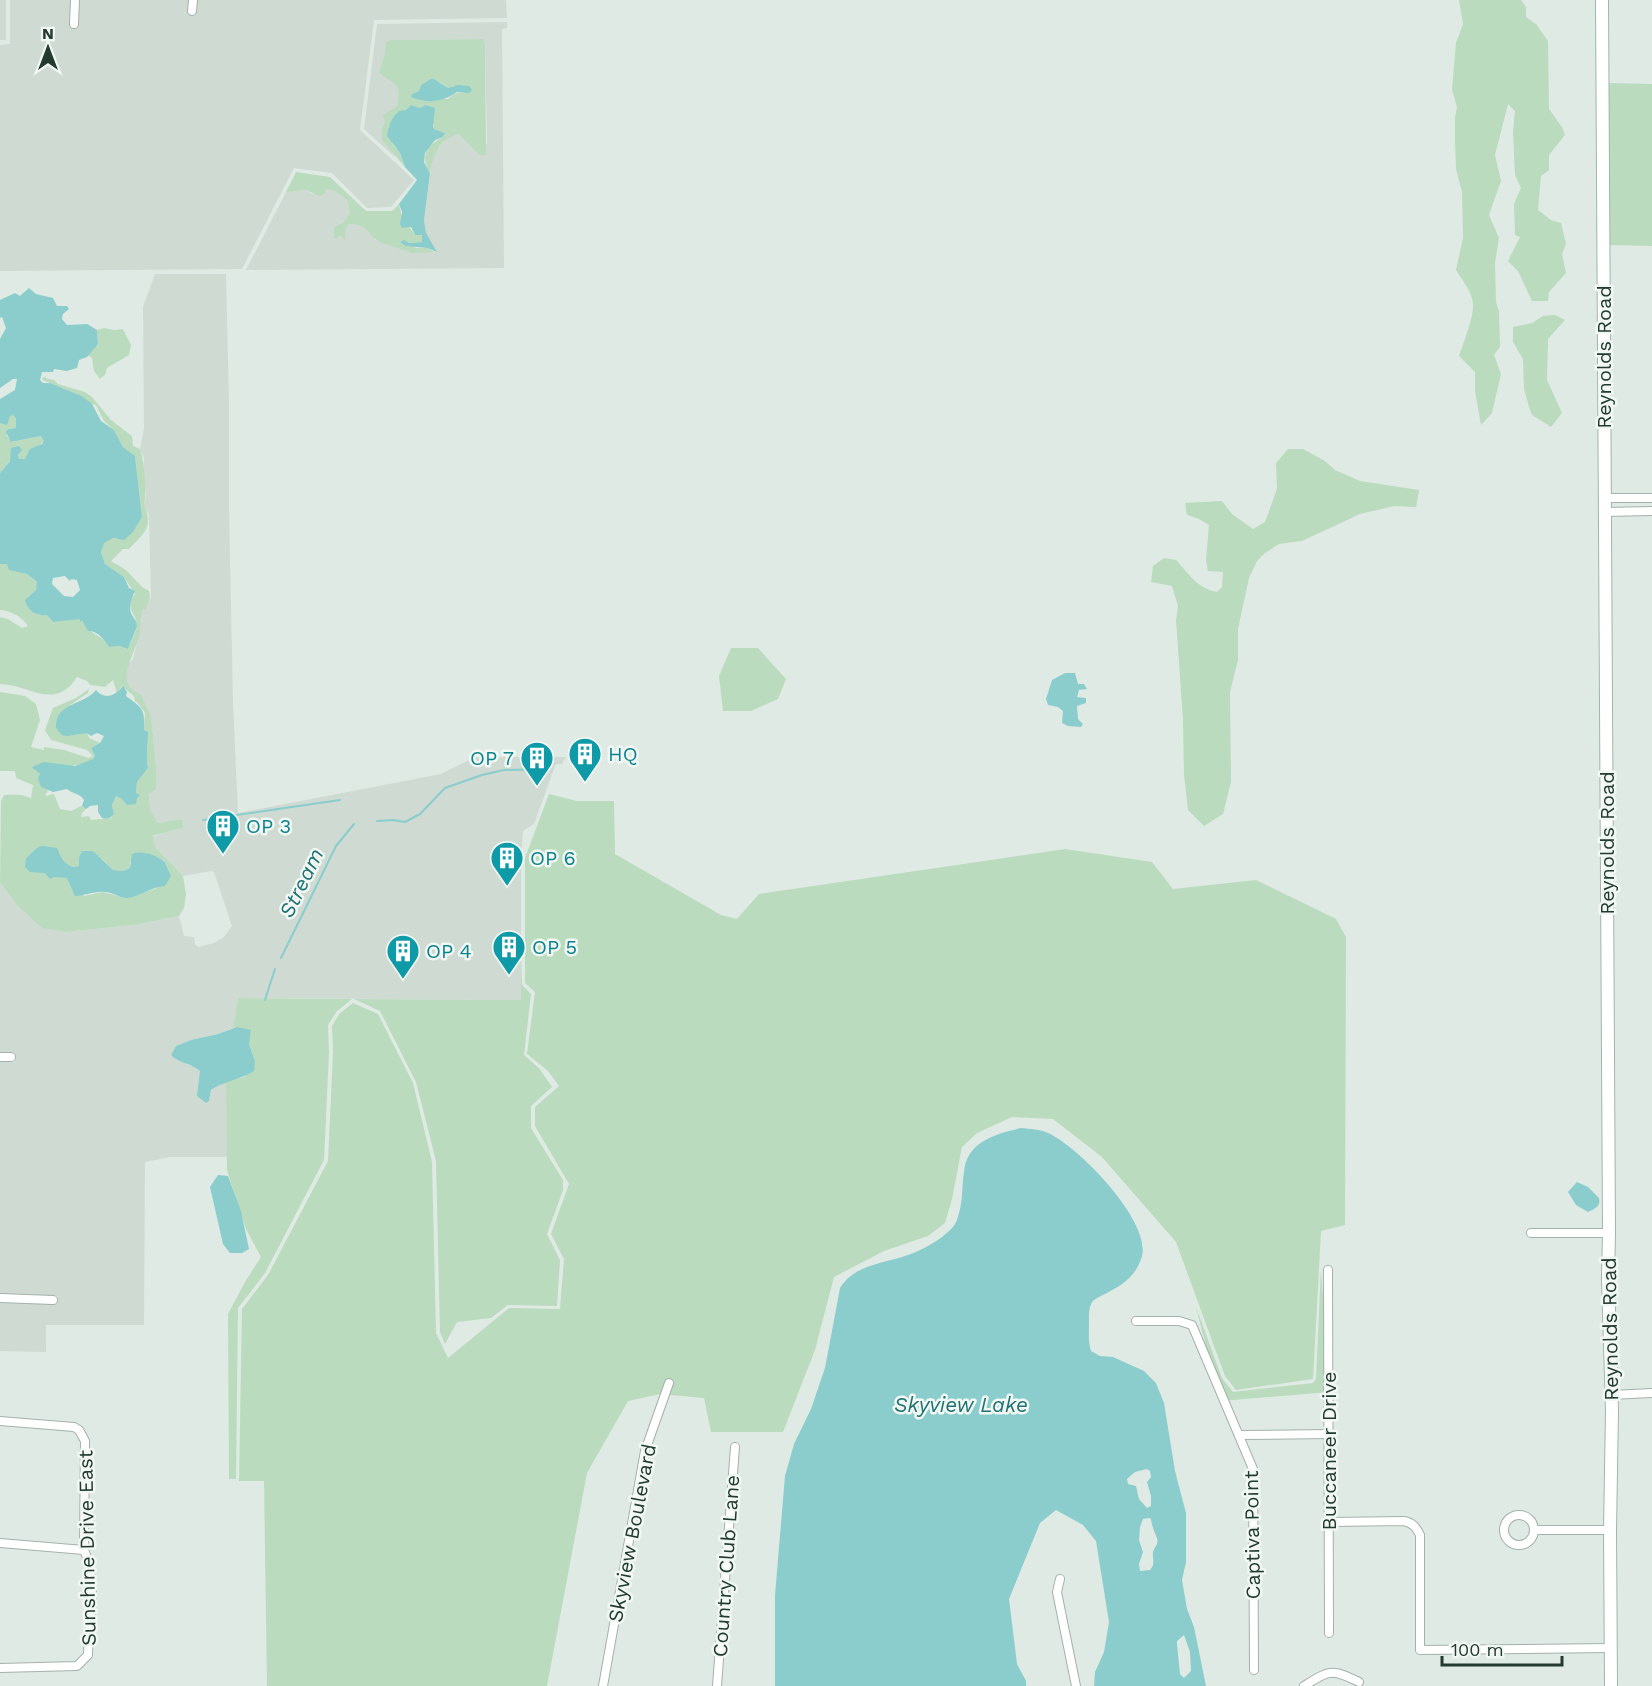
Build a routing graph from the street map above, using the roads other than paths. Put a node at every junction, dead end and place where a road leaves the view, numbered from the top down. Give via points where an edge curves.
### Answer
1 (75, 0) edge
2 (194, 0) edge
3 (1602, 0) edge
4 (192, 11) dead end
5 (74, 24) dead end
6 (1605, 498) junction
7 (1652, 498) edge
8 (1605, 512) junction
9 (1652, 512) edge
10 (0, 1057) edge
11 (11, 1057) dead end
12 (1531, 1233) dead end
13 (1610, 1233) junction
14 (1328, 1270) dead end
15 (0, 1298) edge
16 (53, 1300) dead end
17 (1136, 1322) dead end
18 (669, 1383) dead end
19 (1652, 1393) edge
20 (1611, 1395) junction
21 (0, 1421) edge
22 (1329, 1434) junction
23 (1239, 1435) junction
24 (735, 1447) dead end
25 (1330, 1522) junction
26 (1534, 1530) dead end
27 (1610, 1530) junction
28 (0, 1543) edge
29 (84, 1550) junction
30 (1060, 1579) dead end
31 (1329, 1633) dead end
32 (1610, 1648) junction
33 (0, 1668) edge
34 (1254, 1670) dead end
35 (1359, 1682) dead end
36 (603, 1686) edge
37 (717, 1686) edge
38 (1076, 1686) edge
39 (1304, 1686) edge
40 (1611, 1686) edge

1 - 5 street
2 - 4 street
3 - 6 street, Reynolds Road
6 - 7 street
6 - 8 street, Reynolds Road
8 - 9 street
8 - 13 street, Reynolds Road
10 - 11 street
12 - 13 street
13 - 20 street, Reynolds Road
14 - 22 street, Buccaneer Drive
15 - 16 street
17 - 23 street, Captiva Point via 1179,1321 1192,1325
18 - 36 street, Skyview Boulevard via 645,1451
19 - 20 street
20 - 27 street, Reynolds Road
21 - 29 street, Sunshine Drive East via 79,1430 85,1441
22 - 23 street
22 - 25 street, Buccaneer Drive
23 - 34 street, Captiva Point via 1252,1469
24 - 37 street, Country Club Lane
25 - 31 street, Buccaneer Drive
25 - 32 street via 1404,1521 1417,1527 1420,1650
26 - 27 street
27 - 32 street, Reynolds Road
28 - 29 street
29 - 33 street, Sunshine Drive East via 90,1561 88,1655 80,1665 62,1668
30 - 38 street via 1057,1592
32 - 40 street, Reynolds Road
35 - 39 street via 1333,1672

